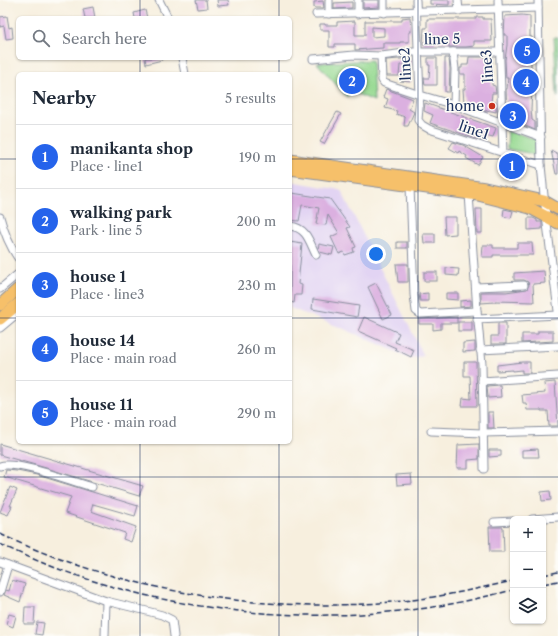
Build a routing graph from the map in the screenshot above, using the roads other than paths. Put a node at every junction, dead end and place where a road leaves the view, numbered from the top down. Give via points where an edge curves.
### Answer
1 (159, 0) edge
2 (329, 0) edge
3 (358, 0) edge
4 (384, 0) edge
5 (416, 0) edge
6 (458, 0) edge
7 (498, 0) edge
8 (538, 0) edge
9 (538, 8) junction
10 (498, 10) junction
11 (459, 11) junction
12 (416, 12) junction
13 (384, 13) junction
14 (316, 14) dead end
15 (329, 14) junction
16 (358, 14) junction
17 (167, 16) edge
18 (453, 52) junction
19 (499, 52) junction
20 (417, 53) junction
21 (381, 56) junction
22 (314, 58) dead end
23 (182, 60) edge
24 (185, 72) edge
25 (420, 95) junction
26 (454, 105) junction
27 (503, 123) junction
28 (541, 137) junction
29 (503, 154) junction
30 (292, 161) edge
31 (542, 165) junction
32 (292, 169) edge
33 (337, 172) junction
34 (366, 176) junction
35 (410, 186) junction
36 (470, 194) junction
37 (544, 201) junction
38 (558, 209) edge
39 (546, 216) junction
40 (0, 217) edge
41 (558, 222) edge
42 (292, 226) edge
43 (16, 255) edge
44 (316, 255) dead end
45 (16, 276) edge
46 (524, 285) dead end
47 (476, 288) junction
48 (0, 289) edge
49 (16, 291) edge
50 (0, 305) edge
51 (16, 306) edge
52 (477, 311) junction
53 (558, 311) edge
54 (16, 315) edge
55 (558, 315) edge
56 (0, 319) edge
57 (478, 319) junction
58 (0, 328) edge
59 (558, 346) edge
60 (480, 350) junction
61 (558, 376) edge
62 (482, 381) junction
63 (431, 431) dead end
64 (558, 431) edge
65 (483, 433) junction
66 (0, 466) edge
67 (484, 469) dead end
68 (92, 487) dead end
69 (558, 517) edge
70 (546, 518) edge
71 (510, 521) edge
72 (494, 522) dead end
73 (0, 562) edge
74 (8, 565) junction
75 (0, 592) edge
76 (106, 601) junction
77 (105, 636) edge
78 (174, 636) edge

1 - 17 street
2 - 15 street
3 - 16 street
4 - 13 street
5 - 12 street, line2
6 - 11 street
7 - 10 street, line3
8 - 9 street
9 - 10 street
9 - 28 street
10 - 11 street
10 - 19 street, line3
11 - 12 street
12 - 13 street
12 - 20 street, line2
13 - 16 street
14 - 15 street
15 - 16 street
18 - 19 street, line 5
18 - 20 street, line 5
18 - 26 street
19 - 27 street, line3
20 - 21 street, line 5
20 - 25 street, line2
21 - 22 street, line 5
21 - 25 street via 384,84
23 - 24 street
25 - 26 street, line2
25 - 29 street, line1 via 418,120 422,125
26 - 27 street, line2
27 - 28 street, line2
27 - 29 street, line3
28 - 31 street
29 - 31 street, line1
30 - 33 highway
31 - 37 street
32 - 33 highway
33 - 34 highway
34 - 35 highway
34 - 37 highway via 485,188
35 - 36 highway
35 - 52 street via 416,312 420,314
36 - 39 highway via 530,208
36 - 47 street
37 - 38 highway
37 - 39 street
39 - 41 highway
39 - 53 street
40 - 43 street
42 - 44 street via 304,232
45 - 48 street
46 - 47 street
47 - 52 street
49 - 50 highway
51 - 56 highway
52 - 57 street
54 - 58 street
55 - 57 street
57 - 60 street
59 - 60 street
60 - 62 street
61 - 62 street
62 - 65 street
63 - 65 street
64 - 65 street
65 - 67 street
66 - 68 street via 8,464 28,468
69 - 70 street
71 - 72 street
73 - 74 street
74 - 75 street
74 - 76 street
76 - 77 street
76 - 78 street via 172,620

